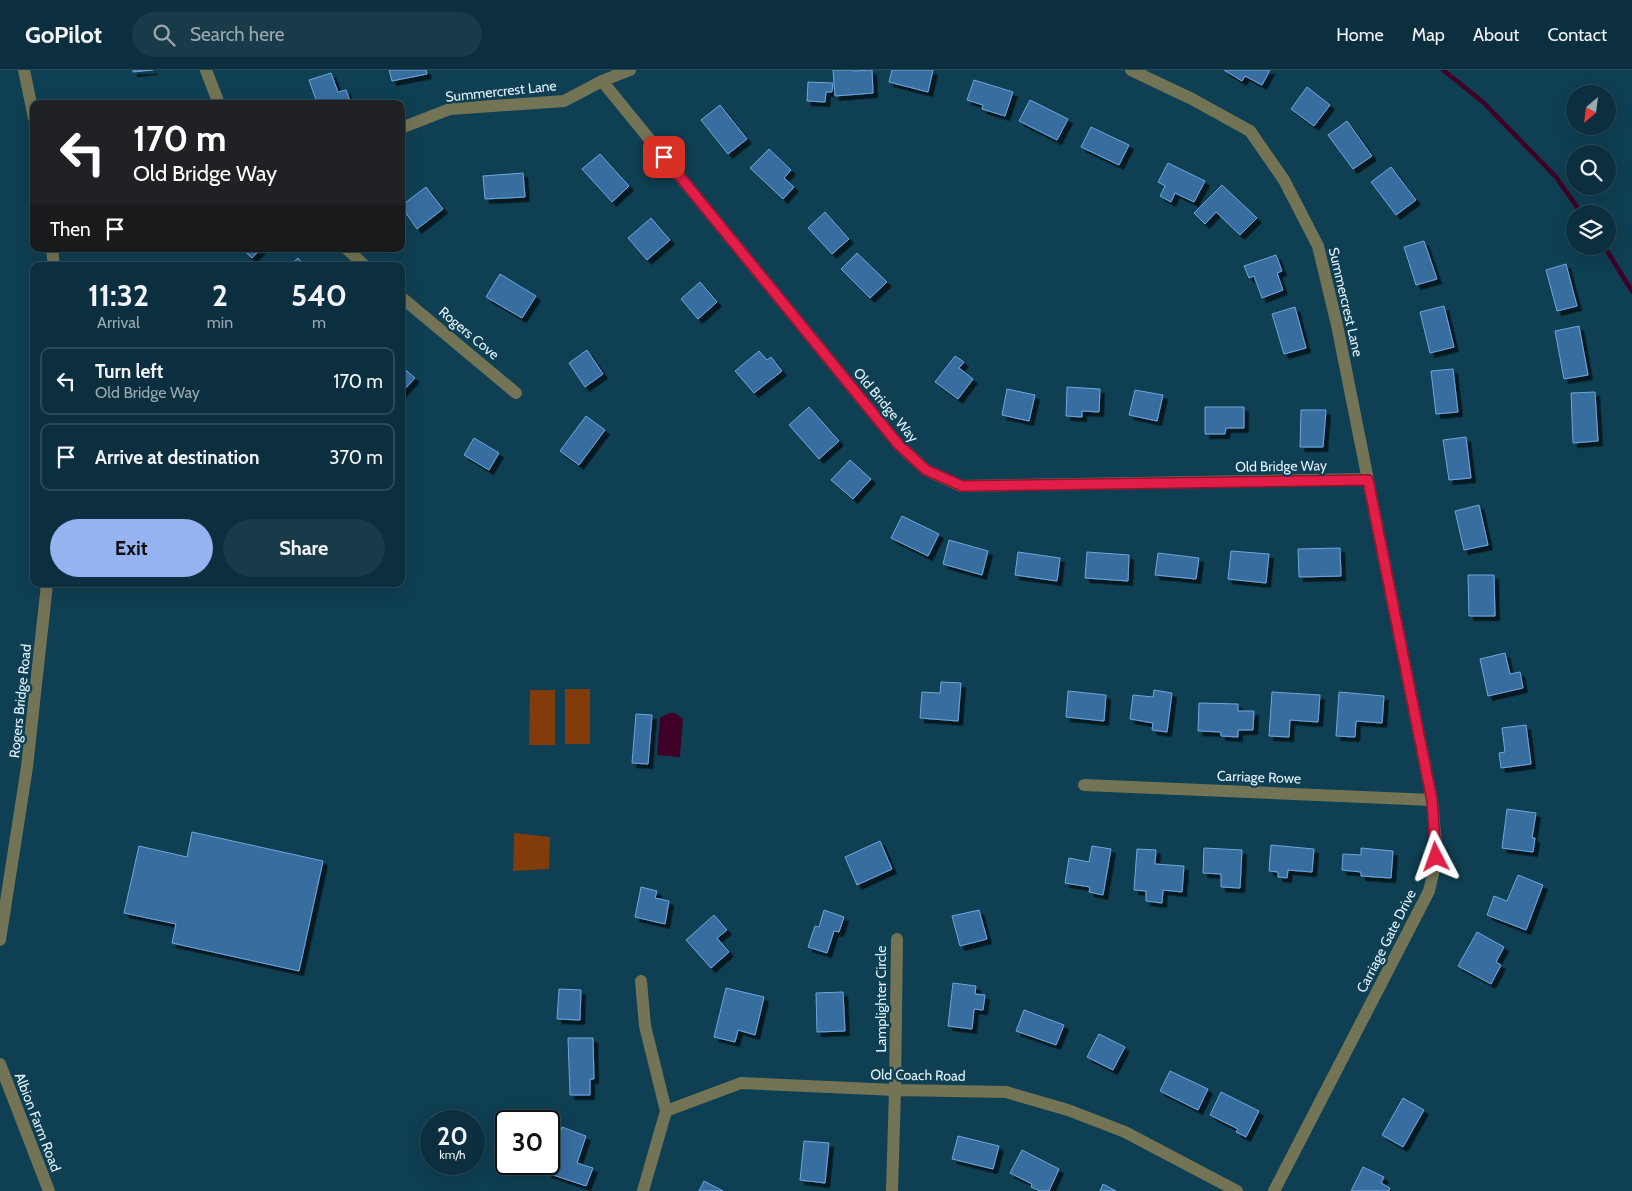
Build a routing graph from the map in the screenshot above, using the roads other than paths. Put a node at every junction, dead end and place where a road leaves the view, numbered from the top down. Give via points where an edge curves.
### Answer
1 (24, 70) edge
2 (206, 70) edge
3 (630, 70) edge
4 (1131, 70) edge
5 (602, 81) junction
6 (30, 100) edge
7 (217, 100) edge
8 (405, 126) edge
9 (350, 252) edge
10 (361, 262) edge
11 (405, 300) edge
12 (516, 393) dead end
13 (1368, 480) junction
14 (47, 587) edge
15 (1084, 785) dead end
16 (1432, 800) junction
17 (897, 939) dead end
18 (0, 940) edge
19 (640, 981) dead end
20 (0, 1064) edge
21 (895, 1090) junction
22 (666, 1111) junction
23 (49, 1191) edge
24 (643, 1191) edge
25 (892, 1191) edge
26 (1237, 1191) edge
27 (1274, 1191) edge

1 - 6 street
2 - 7 street
3 - 5 street, Summercrest Lane
4 - 13 street, Summercrest Lane via 1250,131 1284,180 1318,246
5 - 8 street, Summercrest Lane via 564,100 450,109
5 - 13 street, Old Bridge Way via 898,444 926,470 962,486
9 - 10 street
11 - 12 street, Rogers Cove
13 - 16 street, Carriage Gate Drive
14 - 18 street, Rogers Bridge Road via 27,767
15 - 16 street, Carriage Rowe
16 - 27 street, Carriage Gate Drive via 1436,857 1429,891
17 - 21 street, Lamplighter Circle
19 - 22 street via 645,1026
20 - 23 street, Albion Farm Road
21 - 22 street, Old Coach Road via 741,1083
21 - 25 street, Lamplighter Circle
21 - 26 street, Old Coach Road via 1006,1092 1068,1110 1125,1132
22 - 24 street

